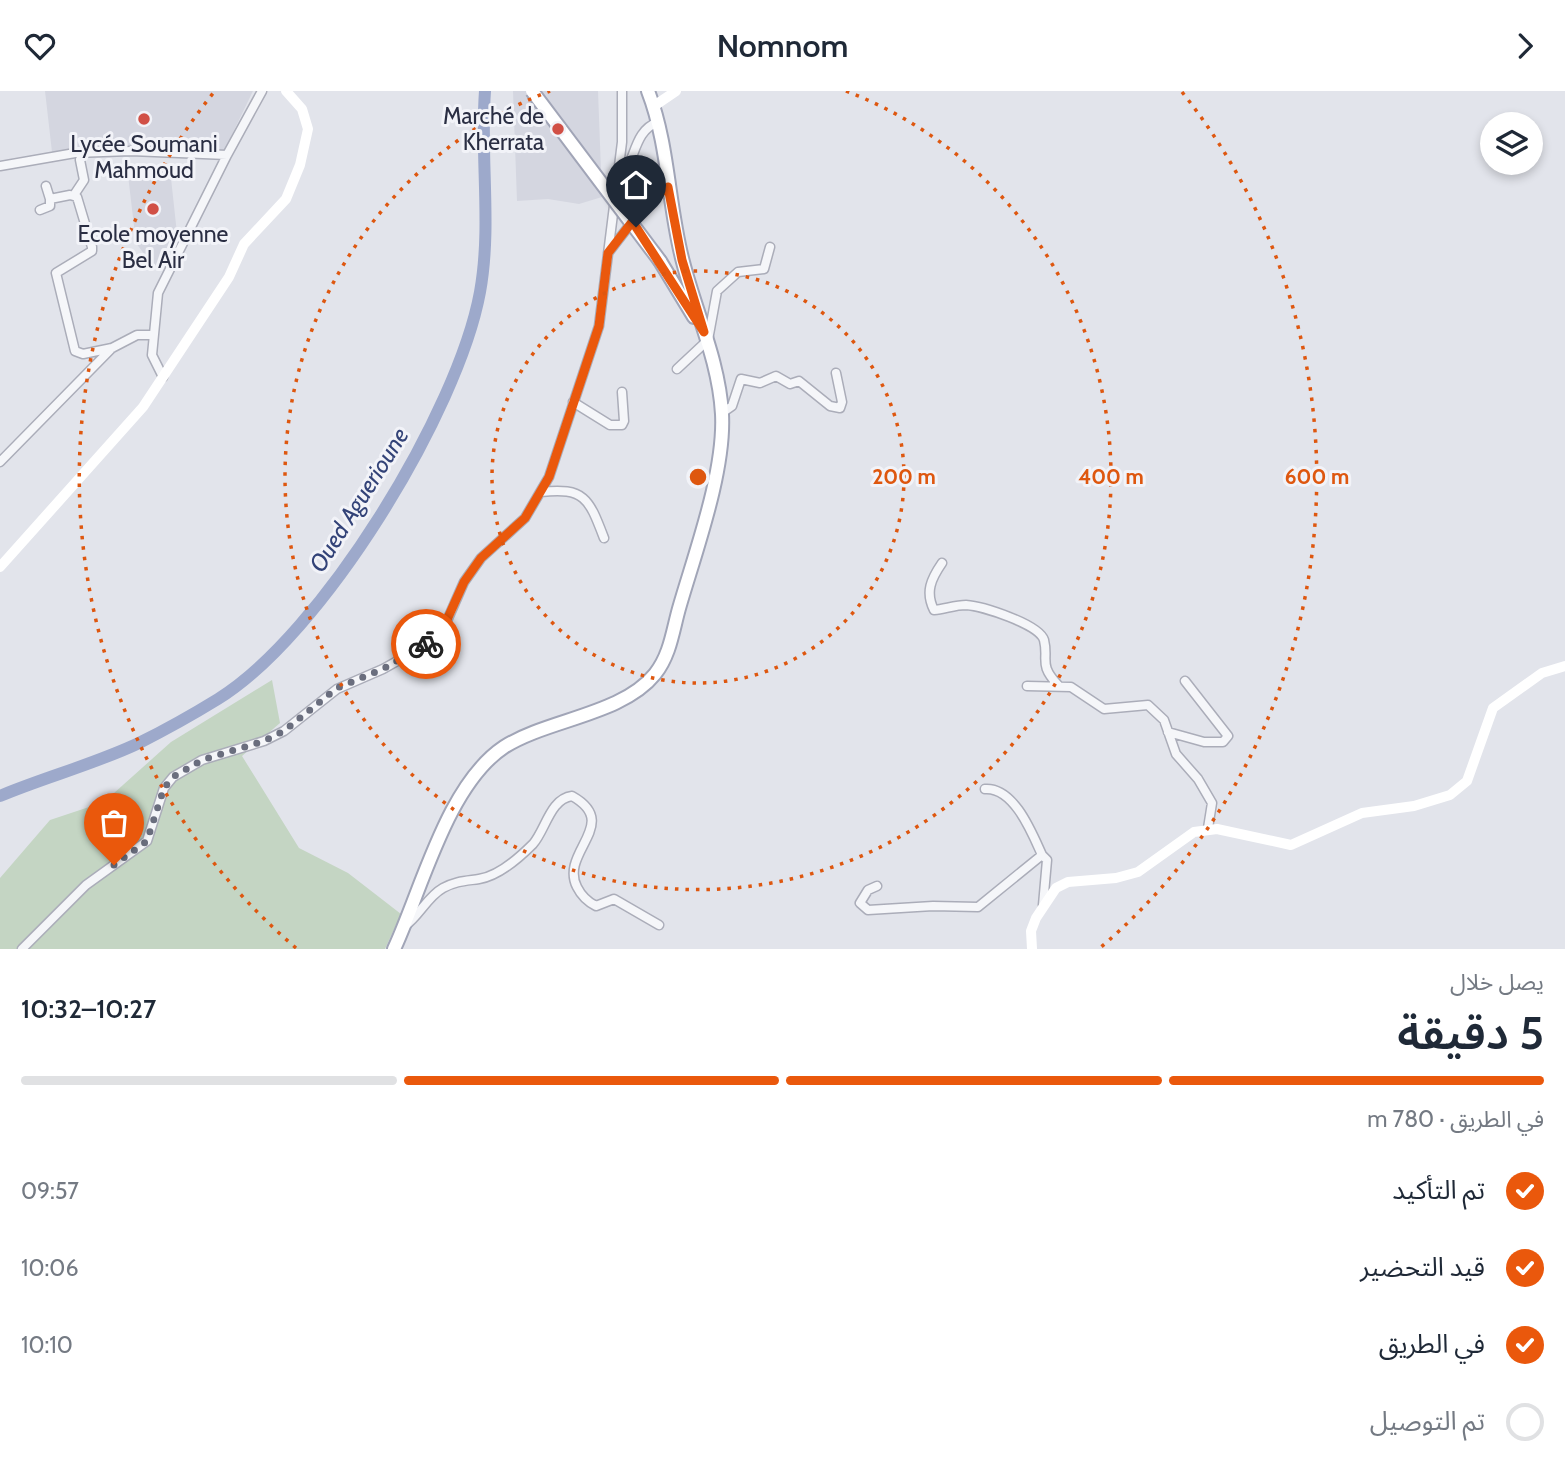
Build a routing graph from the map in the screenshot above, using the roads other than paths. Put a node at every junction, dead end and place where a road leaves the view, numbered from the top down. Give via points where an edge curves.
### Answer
1 (262, 91) edge
2 (286, 91) edge
3 (532, 91) edge
4 (622, 91) edge
5 (651, 91) edge
6 (676, 91) edge
7 (654, 106) junction
8 (658, 122) junction
9 (227, 155) junction
10 (80, 160) dead end
11 (0, 166) edge
12 (617, 181) junction
13 (46, 186) dead end
14 (668, 187) junction
15 (74, 195) junction
16 (50, 199) junction
17 (40, 210) dead end
18 (770, 247) dead end
19 (608, 253) junction
20 (152, 335) junction
21 (706, 336) junction
22 (111, 348) junction
23 (677, 369) dead end
24 (836, 373) dead end
25 (163, 377) junction
26 (622, 392) dead end
27 (573, 402) junction
28 (722, 413) junction
29 (0, 462) edge
30 (541, 492) junction
31 (604, 538) dead end
32 (942, 563) dead end
33 (0, 567) edge
34 (1565, 666) edge
35 (1185, 681) dead end
36 (1058, 685) junction
37 (1027, 686) dead end
38 (1168, 732) junction
39 (985, 789) dead end
40 (1208, 828) junction
41 (1042, 855) junction
42 (877, 885) dead end
43 (1043, 905) junction
44 (659, 925) dead end
45 (405, 926) junction
46 (22, 949) edge
47 (394, 949) edge
48 (1032, 949) edge

1 - 9 street
2 - 25 street via 302,109 308,129 293,185 286,199 244,244 229,277
3 - 21 main road, bridge via 660,261
4 - 12 street
5 - 7 main road
6 - 7 street
7 - 8 main road
8 - 12 street via 643,132 628,170
8 - 14 main road
9 - 11 street via 75,153
9 - 20 street via 158,293
10 - 15 street via 84,180
12 - 19 street
13 - 16 street
14 - 19 street via 646,204
14 - 21 main road via 682,260
15 - 16 street
15 - 22 street via 92,251 55,273 77,354
16 - 17 street via 50,206
18 - 21 street via 764,269 738,272 717,291
19 - 27 street via 599,326
20 - 22 street via 137,335
20 - 25 street via 152,355
21 - 23 street
21 - 28 main road via 718,372
22 - 29 street
24 - 28 street via 840,408 830,406 799,381 790,384 776,376 760,383 741,379 732,406
25 - 33 street via 120,436
26 - 27 street via 622,425 610,425
27 - 30 street
28 - 45 main road via 716,472 660,667 626,696 520,739 492,757 464,792
30 - 31 street via 572,490 583,495
30 - 46 street via 512,533 481,558 438,634 401,660 337,688 284,731 202,760 173,777 164,788 147,841 86,885
32 - 36 street via 929,590 934,610 959,605 986,607 1033,629 1045,643 1044,665
34 - 40 street via 1542,673 1493,708 1467,781 1450,795 1414,806 1362,813 1291,845
35 - 38 street via 1228,736 1223,742 1204,741
36 - 37 street
36 - 38 street via 1072,687 1104,709 1148,705 1164,720
38 - 40 street via 1177,754 1212,803
39 - 41 street via 1000,792 1016,808
40 - 43 street via 1194,832 1138,873 1068,882 1056,888
41 - 42 street via 978,907 868,911 860,903
41 - 43 street via 1047,860
43 - 48 street via 1031,931
44 - 45 street via 614,899 596,906 578,889 572,865 593,826 581,801 572,796 557,802 534,842 514,861 481,879 458,880 440,890
45 - 47 main road

